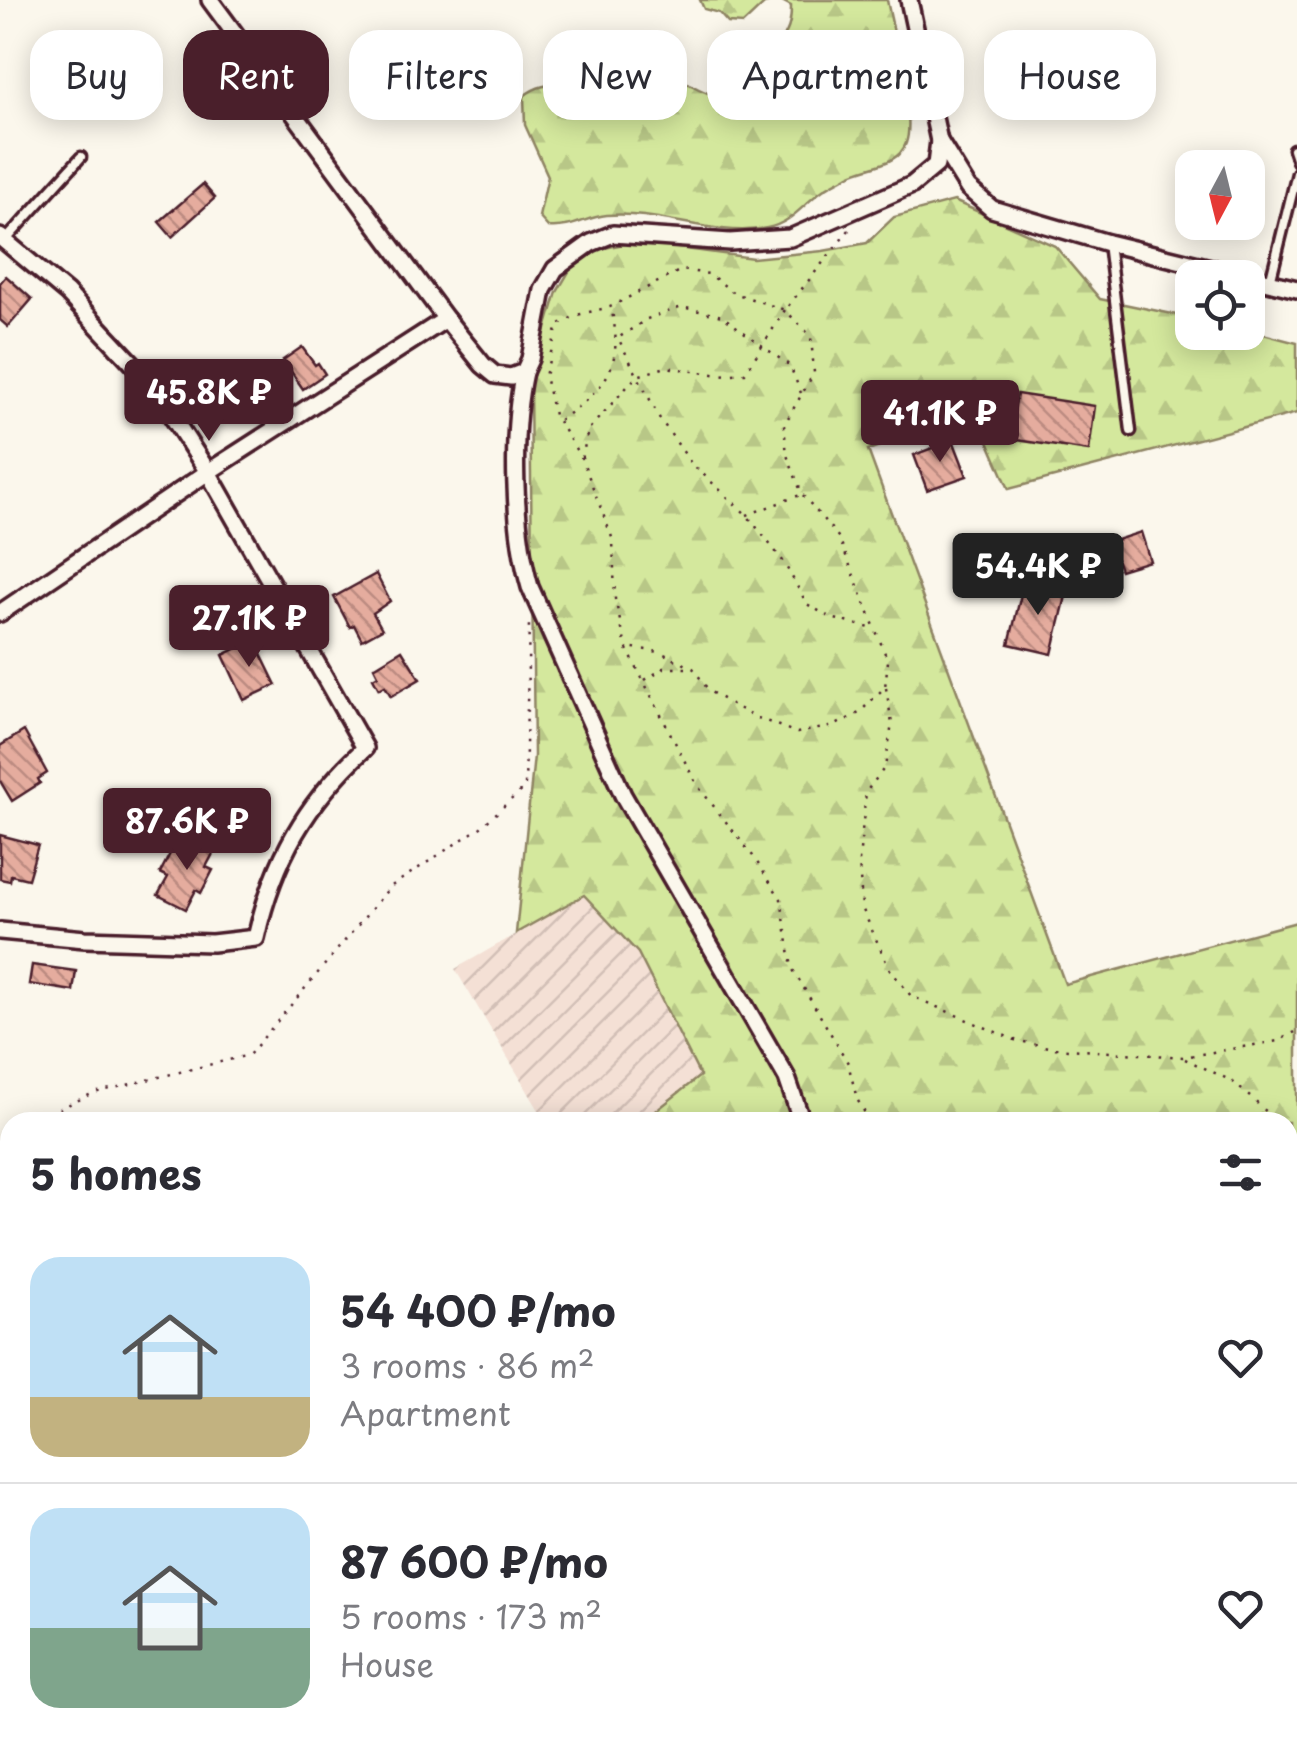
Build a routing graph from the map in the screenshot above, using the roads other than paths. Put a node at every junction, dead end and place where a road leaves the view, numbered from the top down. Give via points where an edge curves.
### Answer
1 (210, 0) edge
2 (909, 0) edge
3 (938, 141) junction
4 (1292, 149) dead end
5 (80, 157) dead end
6 (1297, 161) edge
7 (1297, 173) edge
8 (2, 239) edge
9 (1108, 243) junction
10 (1270, 282) junction
11 (1297, 289) edge
12 (446, 319) junction
13 (524, 372) junction
14 (1131, 431) dead end
15 (208, 472) junction
16 (0, 612) edge
17 (0, 931) edge
18 (798, 1112) edge

1 - 12 street
2 - 3 street
3 - 9 street via 968,188 992,208
3 - 13 street via 936,165 912,185 790,238 730,242 614,234 591,243 555,269 543,290
4 - 6 lane
5 - 8 lane
7 - 10 lane
8 - 15 street via 67,293 150,382
9 - 10 street
9 - 14 lane
10 - 11 street
12 - 13 street via 496,375
12 - 15 street
13 - 18 street via 518,401 520,554 530,587 624,795 786,1078
15 - 16 street
15 - 17 street via 365,748 329,782 296,831 266,893 256,938 212,943

